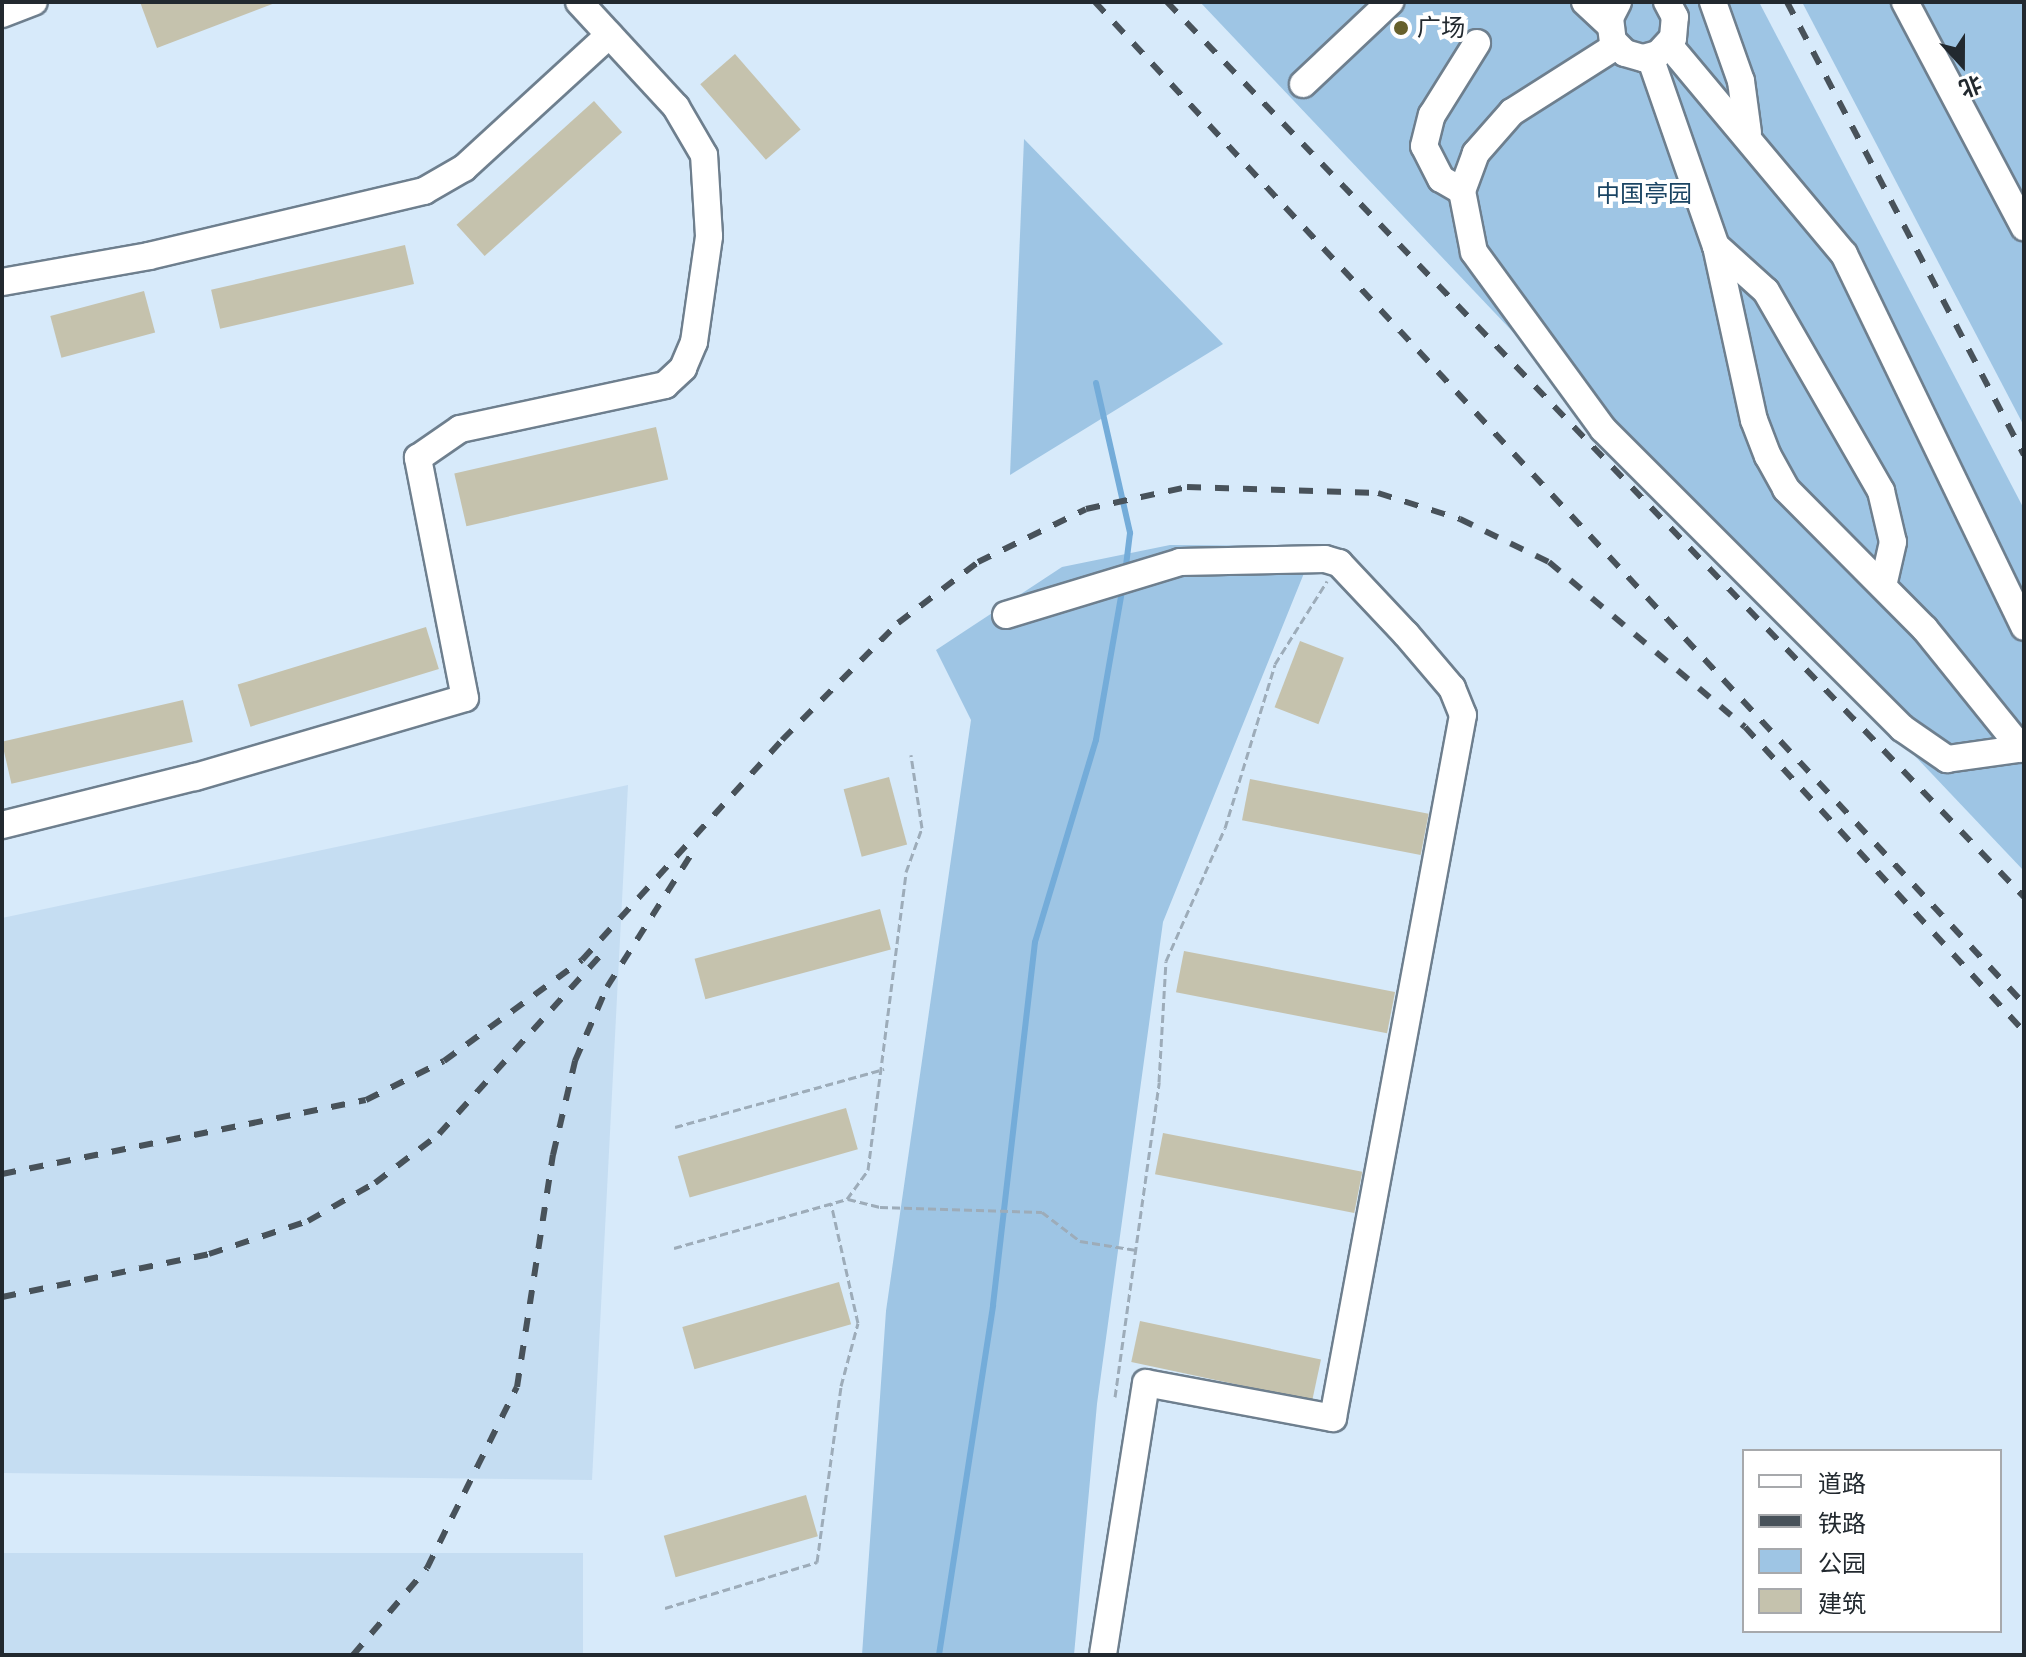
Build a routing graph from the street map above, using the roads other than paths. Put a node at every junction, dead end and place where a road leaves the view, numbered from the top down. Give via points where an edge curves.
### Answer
1 (34, 2) edge
2 (579, 2) edge
3 (1390, 2) edge
4 (1585, 2) edge
5 (1667, 2) edge
6 (1713, 2) edge
7 (1905, 2) edge
8 (2, 14) edge
9 (1614, 24) edge
10 (609, 35) junction
11 (1477, 43) dead end
12 (1660, 51) junction
13 (1303, 84) dead end
14 (1748, 133) junction
15 (1462, 191) junction
16 (2024, 227) edge
17 (1716, 246) junction
18 (2, 282) edge
19 (1883, 586) junction
20 (1006, 615) dead end
21 (2024, 627) edge
22 (2023, 748) edge
23 (2, 825) edge
24 (1103, 1655) edge

1 - 8 street
2 - 10 street
3 - 13 street
4 - 9 street
5 - 12 street via 1676,23
6 - 14 street via 1741,81
7 - 16 street
9 - 12 street via 1630,56
9 - 15 street via 1495,128 1476,153
10 - 18 street via 464,168 424,191 149,256
10 - 23 street via 676,107 704,155 709,236 694,342 683,368 665,385 460,429 418,458 465,698 195,777
11 - 15 street via 1432,115 1424,146 1441,179
12 - 14 street
12 - 17 street
14 - 21 street via 1844,254
15 - 22 street via 1474,252 1603,429 1891,717 1947,759
17 - 19 street via 1754,420 1768,456 1786,489
17 - 19 street via 1766,291 1881,491 1893,542
19 - 22 street
20 - 24 street via 1079,588 1161,567 1240,557 1339,563 1452,688 1463,715 1333,1418 1146,1383

